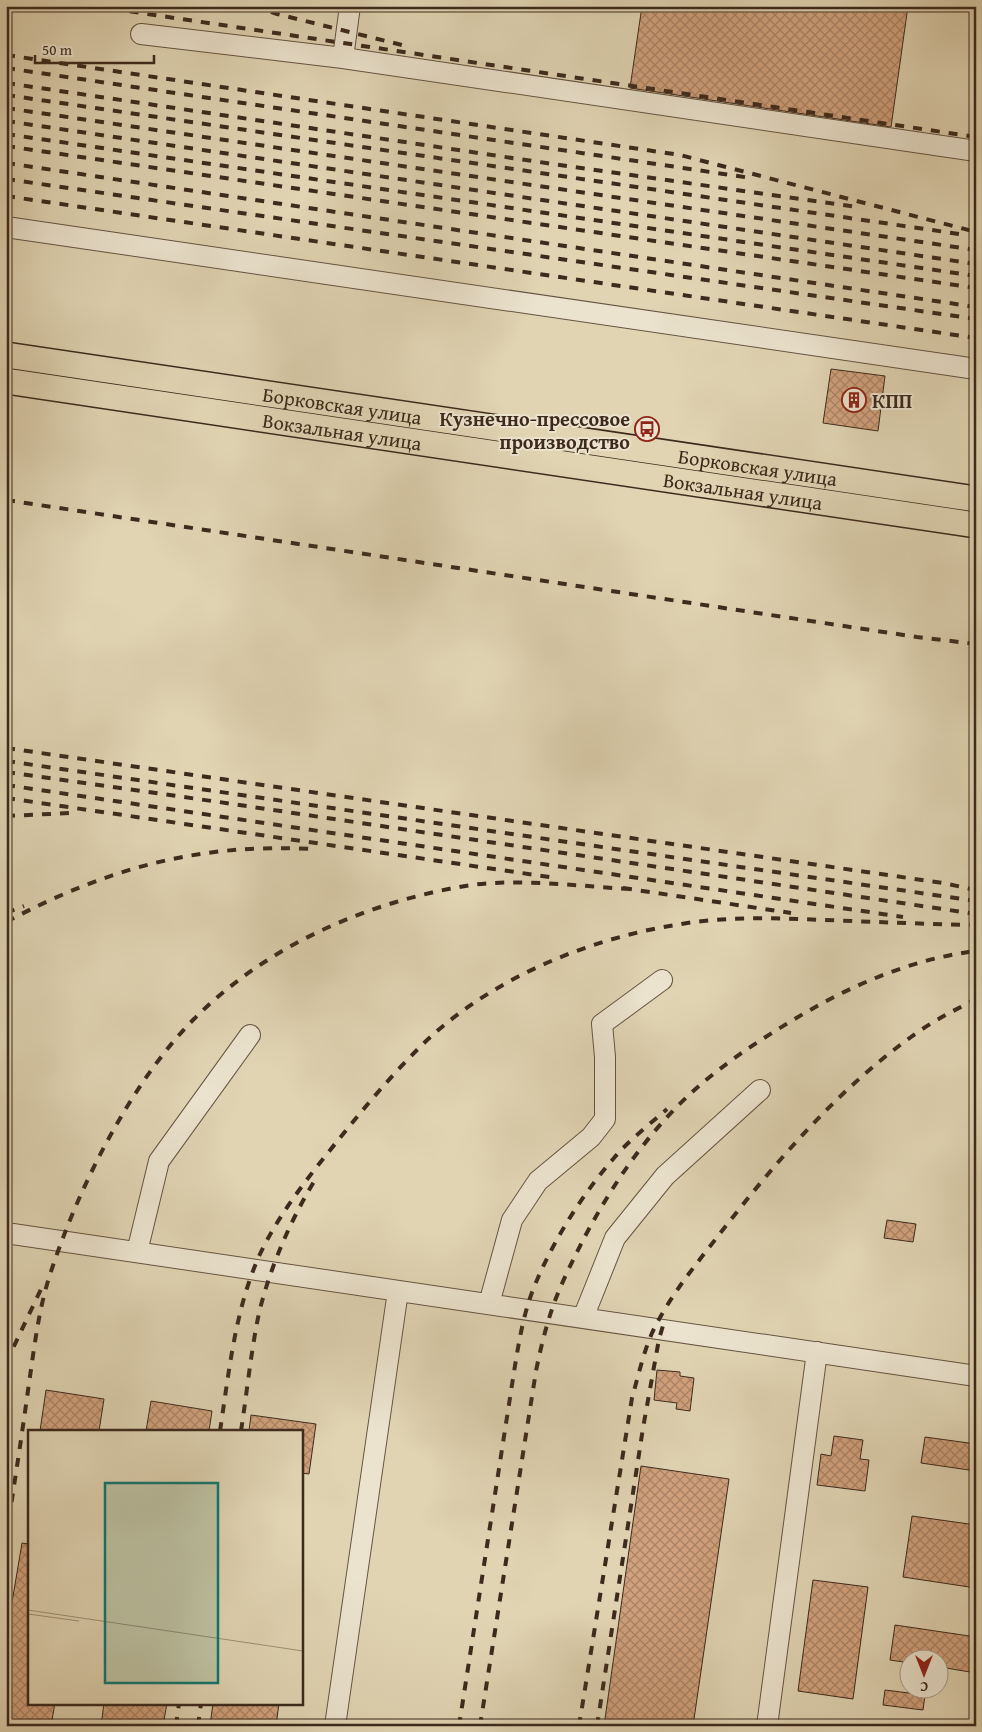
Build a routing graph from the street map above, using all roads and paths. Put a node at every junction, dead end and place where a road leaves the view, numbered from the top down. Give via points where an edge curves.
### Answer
1 (350, 6) edge
2 (142, 34) dead end
3 (342, 58) junction
4 (976, 151) edge
5 (6, 228) edge
6 (6, 355) edge
7 (976, 369) edge
8 (6, 381) edge
9 (976, 499) edge
10 (976, 526) edge
11 (662, 980) dead end
12 (250, 1035) dead end
13 (760, 1090) dead end
14 (6, 1233) edge
15 (137, 1252) junction
16 (398, 1291) junction
17 (488, 1304) junction
18 (583, 1318) junction
19 (817, 1352) junction
20 (976, 1376) edge
21 (335, 1726) edge
22 (767, 1726) edge

1 - 3 lane
2 - 3 lane
3 - 4 lane
5 - 7 lane
6 - 9 main road, Борковская улица
8 - 10 main road, Вокзальная улица
11 - 17 lane via 602,1024 605,1119 591,1136 538,1181 512,1220
12 - 15 lane via 159,1161
13 - 18 lane via 665,1176 615,1238
14 - 15 lane
15 - 16 lane
16 - 17 lane
16 - 21 lane
17 - 18 lane
18 - 19 lane
19 - 20 lane
19 - 22 lane

